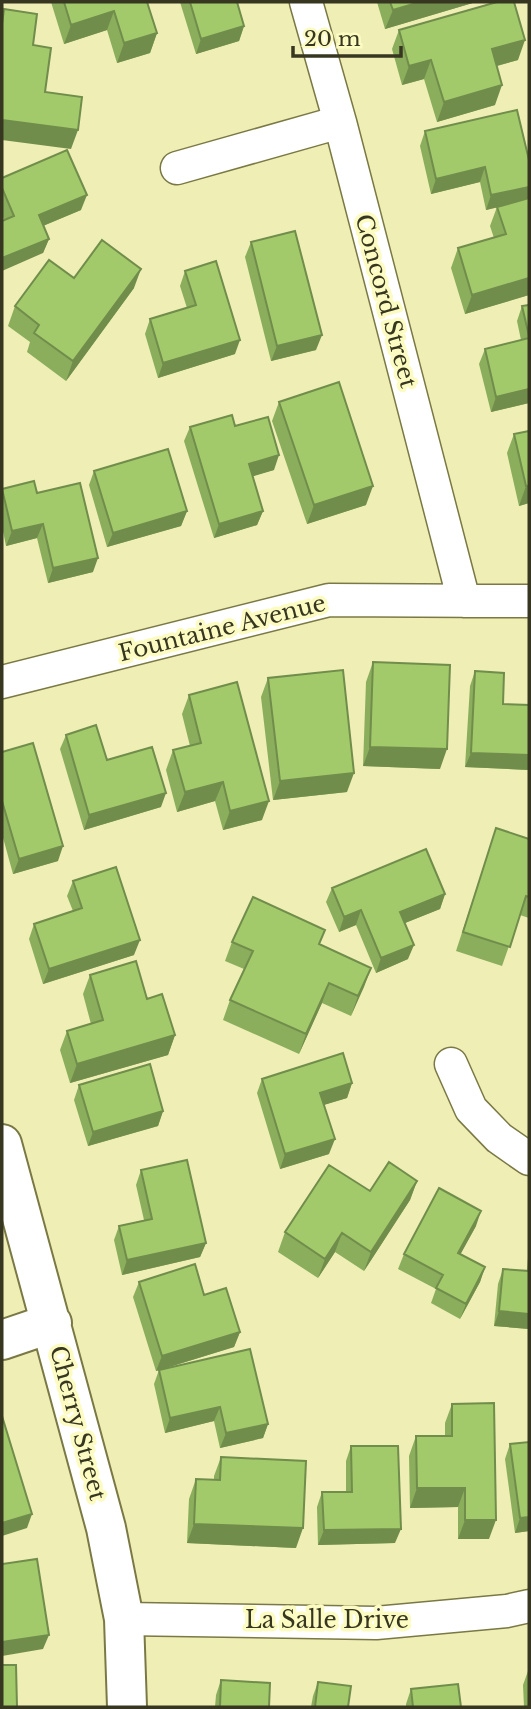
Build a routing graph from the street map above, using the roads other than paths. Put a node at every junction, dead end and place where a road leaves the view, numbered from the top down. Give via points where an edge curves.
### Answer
1 (306, 2) edge
2 (340, 122) junction
3 (177, 168) dead end
4 (464, 601) junction
5 (529, 601) edge
6 (2, 682) edge
7 (452, 1065) dead end
8 (2, 1144) edge
9 (529, 1159) edge
10 (52, 1323) junction
11 (2, 1340) edge
12 (529, 1606) edge
13 (124, 1619) junction
14 (127, 1707) edge

1 - 2 street, Concord Street
2 - 3 street
2 - 4 street, Concord Street
4 - 5 street, Fountaine Avenue
4 - 6 street, Fountaine Avenue via 329,600
7 - 9 street via 471,1109 499,1138
8 - 10 street, Cherry Street
10 - 11 street
10 - 13 street, Cherry Street via 106,1528
12 - 13 street, La Salle Drive via 376,1623
13 - 14 street, Cherry Street

